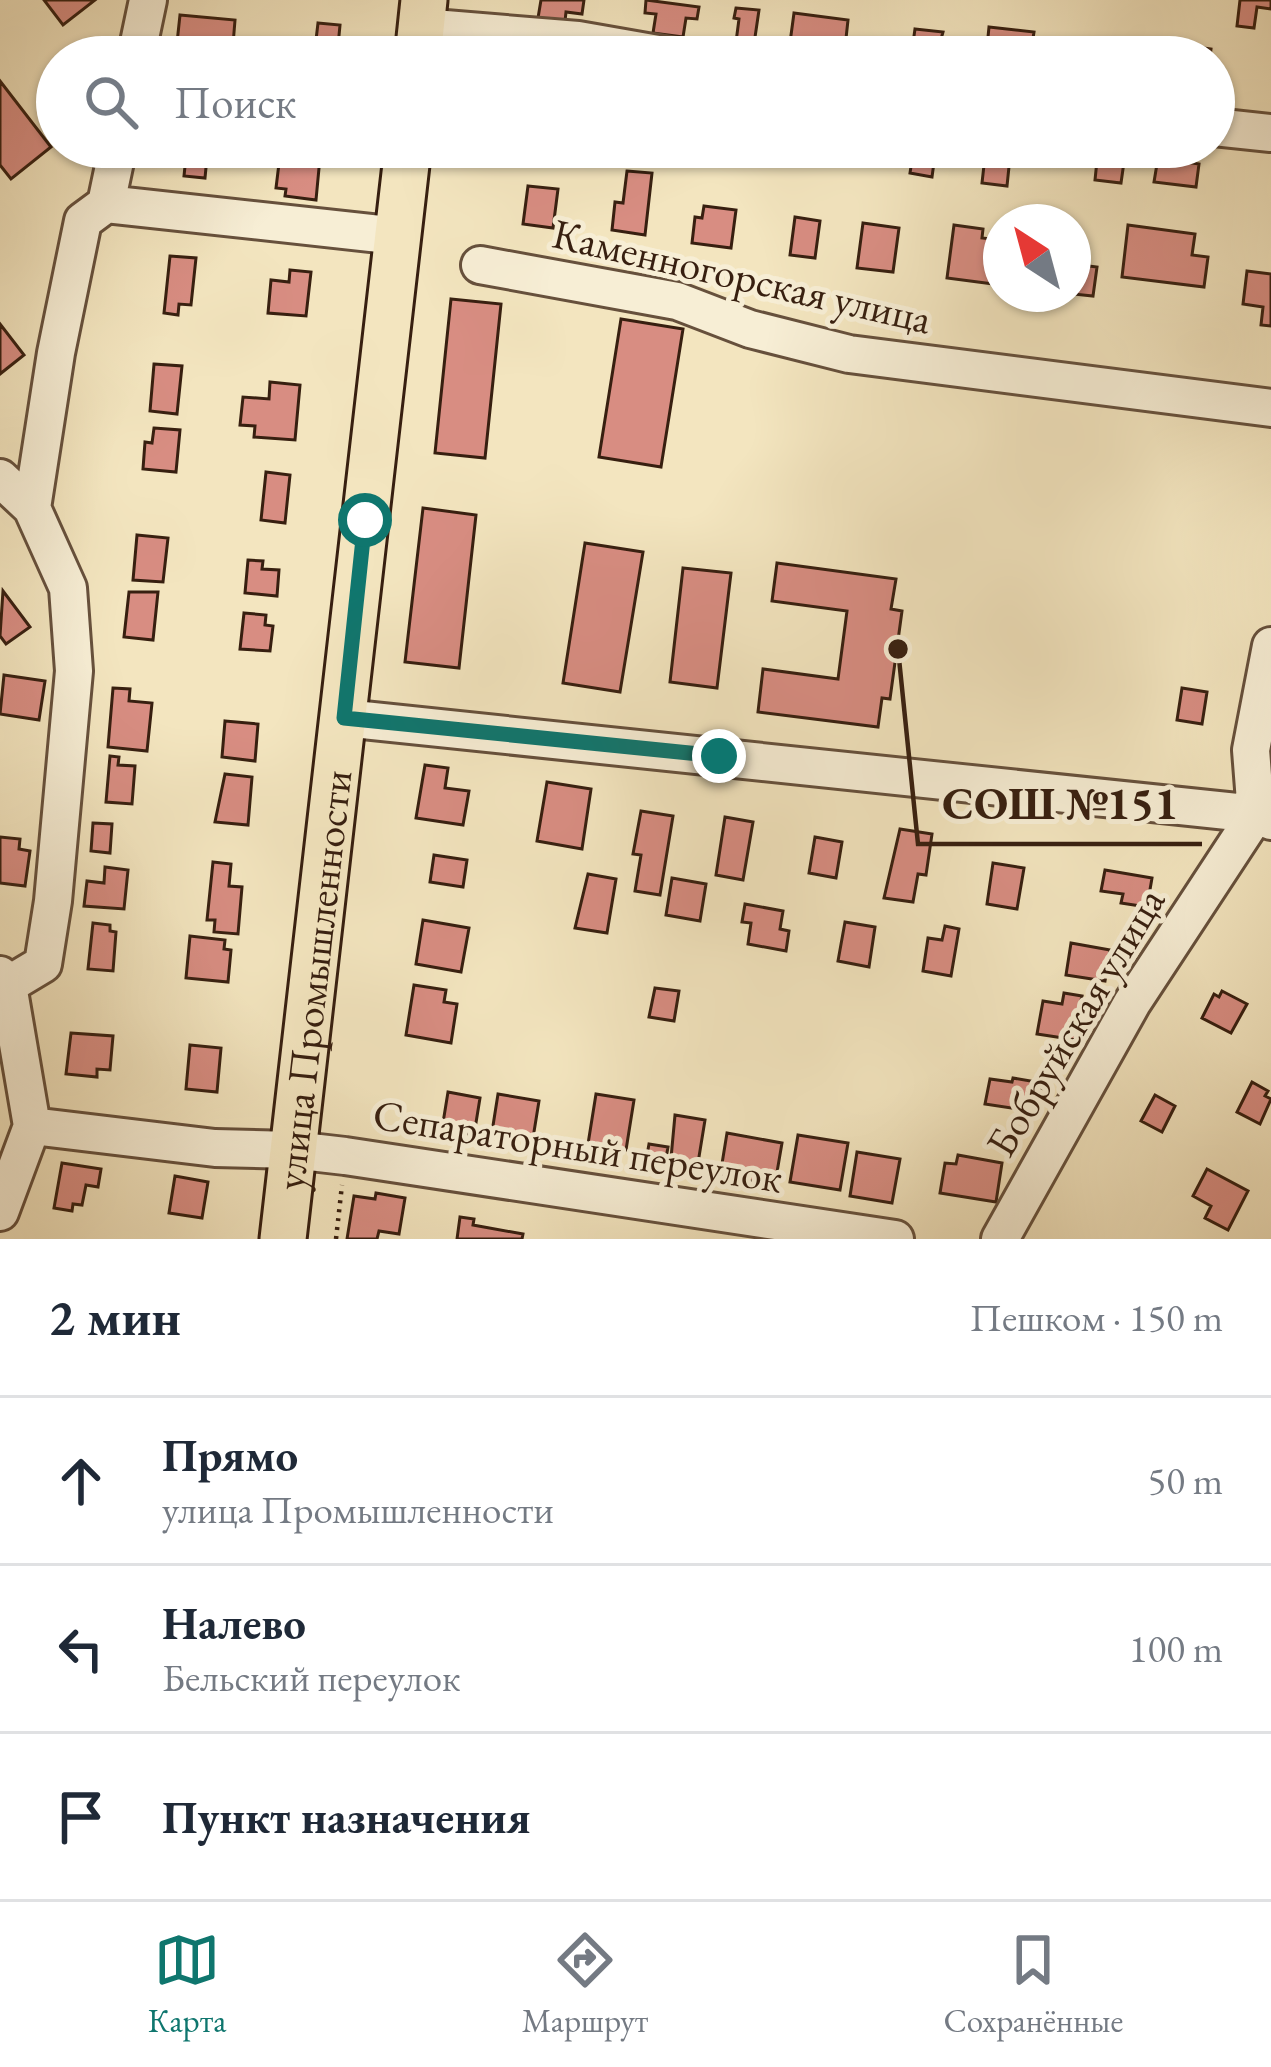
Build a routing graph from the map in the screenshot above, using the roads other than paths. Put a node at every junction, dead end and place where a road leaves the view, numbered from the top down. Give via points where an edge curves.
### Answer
1 (148, 0) edge
2 (421, 28) edge
3 (140, 36) edge
4 (526, 36) edge
5 (1235, 130) edge
6 (1271, 133) edge
7 (114, 168) edge
8 (406, 168) edge
9 (106, 204) junction
10 (398, 236) junction
11 (480, 265) dead end
12 (1271, 408) edge
13 (0, 478) edge
14 (32, 508) junction
15 (1271, 646) edge
16 (344, 718) junction
17 (1264, 818) edge
18 (4, 980) edge
19 (32, 1126) junction
20 (293, 1150) junction
21 (0, 1212) edge
22 (283, 1239) edge
23 (895, 1239) edge
24 (1000, 1239) edge

1 - 3 street
2 - 4 street
5 - 6 street
7 - 9 street
8 - 10 main road, улица Промышленности
9 - 10 street
9 - 14 street via 83,221
10 - 16 main road, улица Промышленности
11 - 12 street, Каменногорская улица via 677,302 849,354
13 - 14 street
14 - 18 street via 68,588 74,671 43,964
15 - 17 street via 1251,750
16 - 17 street
16 - 20 main road, улица Промышленности
17 - 24 street, Бобруйская улица via 1132,1003
18 - 19 street
19 - 20 street, Сепараторный переулок
19 - 21 street
20 - 22 main road, улица Промышленности
20 - 23 street, Сепараторный переулок

